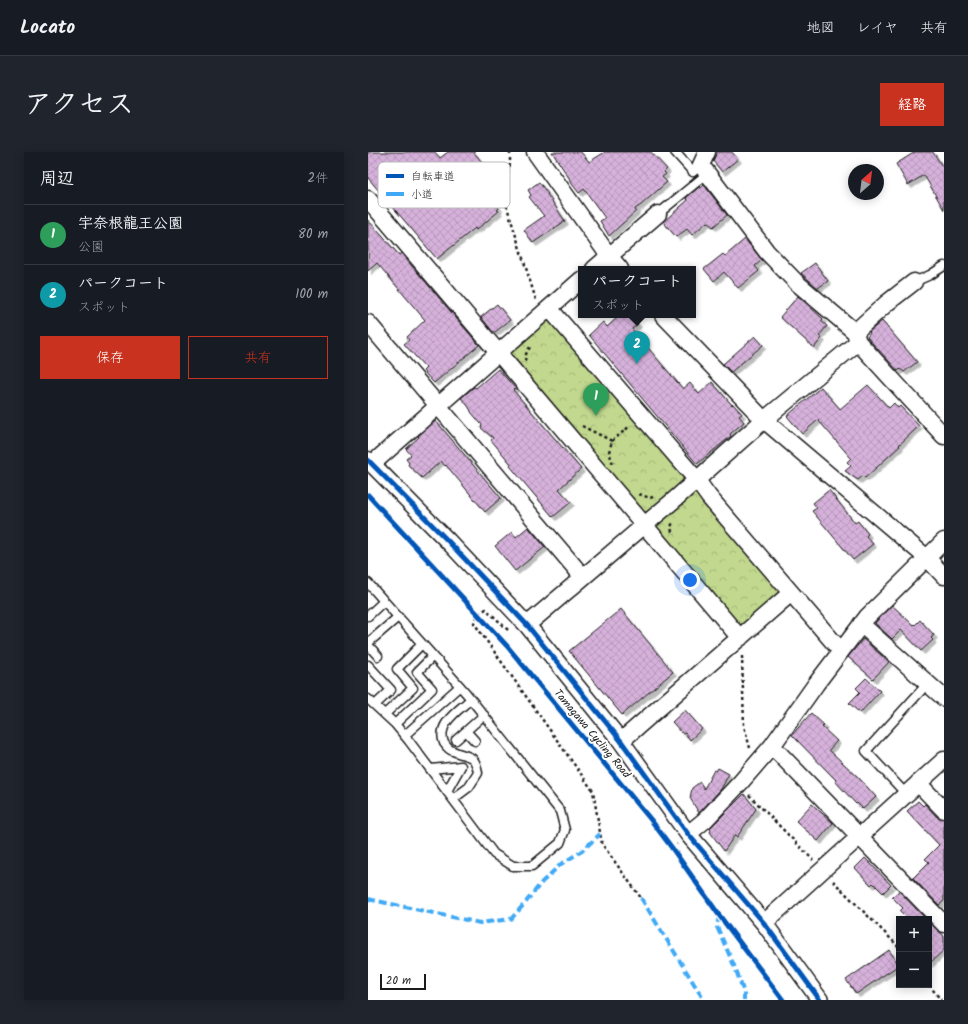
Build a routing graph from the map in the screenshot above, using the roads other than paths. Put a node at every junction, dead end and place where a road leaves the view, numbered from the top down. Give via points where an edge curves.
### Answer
1 (535, 152) edge
2 (676, 152) edge
3 (705, 163) edge
4 (368, 199) edge
5 (658, 214) joint
6 (609, 256) junction
7 (597, 266) edge
8 (617, 266) edge
9 (944, 266) edge
10 (914, 282) joint
11 (578, 283) edge
12 (545, 312) junction
13 (666, 318) edge
14 (368, 323) edge
15 (856, 337) junction
16 (498, 353) junction
17 (438, 406) junction
18 (764, 420) junction
19 (944, 435) edge
20 (370, 462) edge
21 (696, 479) junction
22 (644, 525) junction
23 (944, 541) edge
24 (927, 558) junction
25 (944, 576) edge
26 (583, 577) junction
27 (368, 583) edge
28 (791, 593) junction
29 (384, 601) junction
30 (368, 616) edge
31 (398, 617) junction
32 (861, 624) junction
33 (527, 625) junction
34 (740, 638) junction
35 (368, 644) edge
36 (422, 644) junction
37 (841, 651) junction
38 (378, 656) dead end
39 (433, 656) junction
40 (368, 665) edge
41 (928, 683) junction
42 (460, 686) junction
43 (944, 698) edge
44 (368, 699) edge
45 (471, 699) junction
46 (375, 705) junction
47 (385, 714) junction
48 (484, 715) junction
49 (395, 724) junction
50 (466, 731) junction
51 (404, 735) junction
52 (456, 740) dead end
53 (475, 740) dead end
54 (621, 741) junction
55 (772, 746) junction
56 (944, 760) edge
57 (431, 769) junction
58 (918, 783) junction
59 (447, 791) junction
60 (906, 794) junction
61 (453, 799) junction
62 (944, 810) edge
63 (688, 834) junction
64 (860, 836) junction
65 (764, 923) junction
66 (944, 924) edge
67 (820, 1000) edge

1 - 6 street
2 - 3 lane via 693,172
3 - 5 lane
3 - 15 street via 767,252
4 - 16 street
5 - 6 street
6 - 7 street
6 - 8 street
9 - 10 lane
10 - 15 street via 886,303
11 - 12 street
12 - 16 street
12 - 21 street
13 - 18 street
14 - 17 street
15 - 18 street
15 - 19 street
16 - 17 street
16 - 22 street
17 - 20 street
17 - 26 street
18 - 21 street
18 - 24 street
20 - 33 street
21 - 22 street
21 - 28 street
22 - 26 street
22 - 34 street
23 - 24 street
24 - 25 street
24 - 32 street
26 - 33 street
27 - 29 lane
28 - 34 street
28 - 37 street
29 - 30 lane
29 - 31 lane
31 - 35 lane
31 - 36 lane
32 - 37 street
32 - 41 street
33 - 54 street
34 - 54 street
35 - 38 lane
36 - 39 lane
36 - 47 lane via 397,669 413,688
37 - 55 street
39 - 42 lane
39 - 49 lane via 416,672 432,690
40 - 46 lane via 391,690
41 - 43 street
41 - 60 lane via 866,751
42 - 45 lane
42 - 51 lane
44 - 46 lane
45 - 48 lane
45 - 61 lane via 447,721 442,734 446,747 468,755 477,765 478,773 469,787
46 - 47 lane
47 - 49 lane
48 - 50 lane
48 - 61 lane via 560,811 565,830 560,843 532,866 513,866 494,854
49 - 51 lane
50 - 52 lane
50 - 53 lane
51 - 57 lane
54 - 63 street
55 - 63 street via 740,784
55 - 64 street
56 - 58 street
57 - 59 lane
57 - 59 lane via 461,766
58 - 60 street
58 - 62 street
59 - 61 lane
60 - 64 street
63 - 65 street
64 - 65 street
64 - 66 street
65 - 67 street

